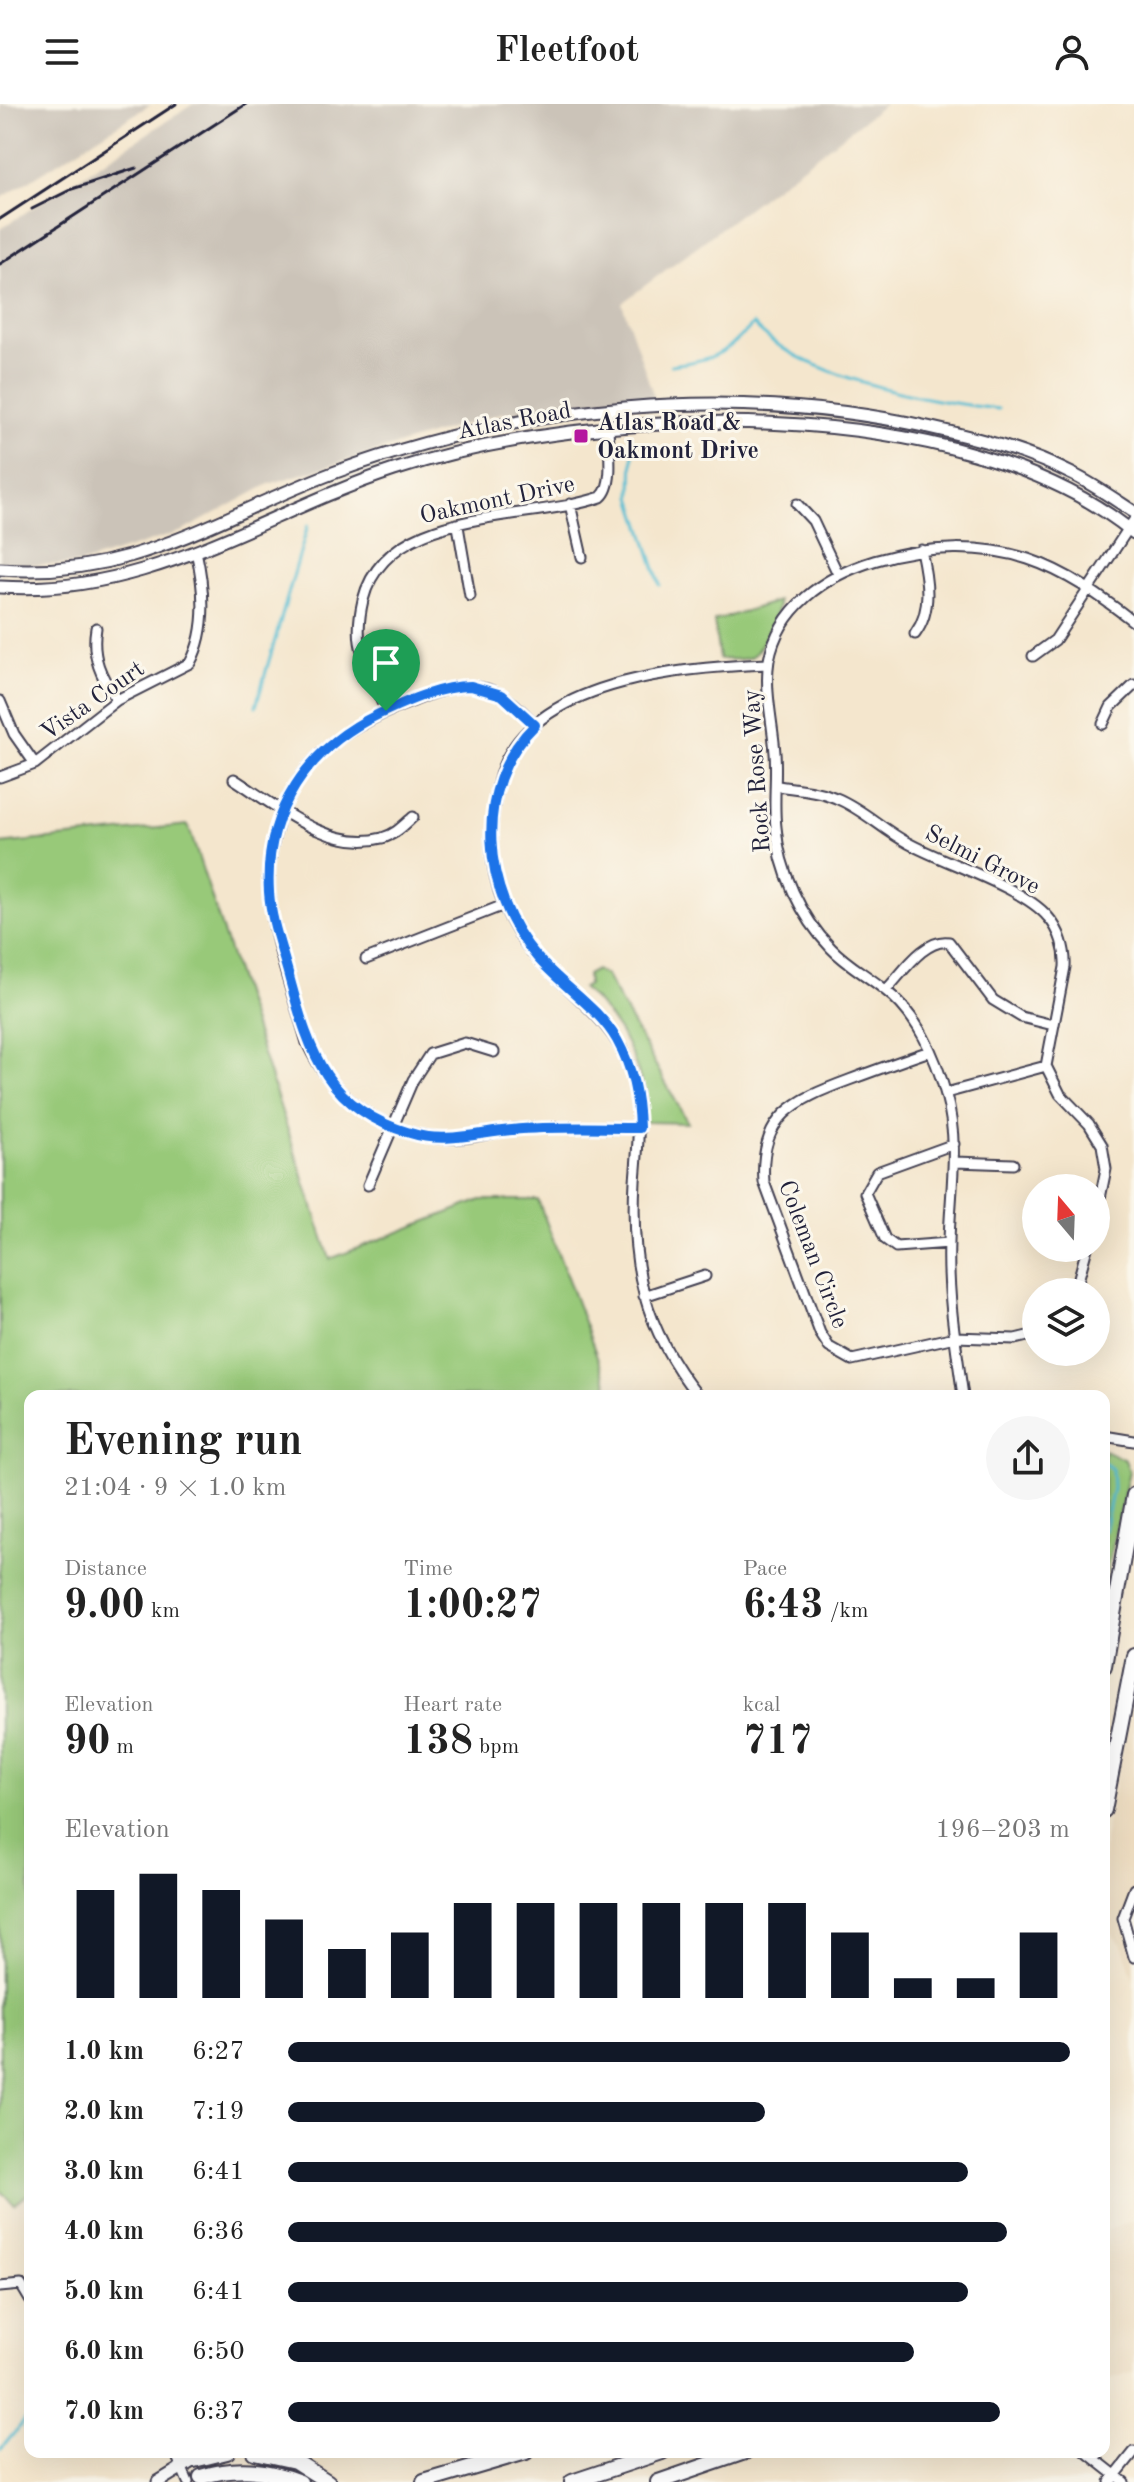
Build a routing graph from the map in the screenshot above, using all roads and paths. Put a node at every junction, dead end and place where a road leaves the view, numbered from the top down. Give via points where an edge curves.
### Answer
1 (608, 409) junction
2 (606, 426) junction
3 (570, 504) junction
4 (797, 504) dead end
5 (1134, 512) edge
6 (458, 526) junction
7 (1132, 528) edge
8 (921, 550) junction
9 (196, 551) junction
10 (582, 557) dead end
11 (0, 569) edge
12 (838, 574) junction
13 (0, 587) edge
14 (1089, 589) junction
15 (470, 596) dead end
16 (1134, 622) edge
17 (96, 628) dead end
18 (915, 634) dead end
19 (1033, 656) dead end
20 (768, 664) junction
21 (1134, 685) edge
22 (117, 700) junction
23 (0, 701) edge
24 (386, 711) junction
25 (1103, 724) dead end
26 (535, 725) junction
27 (35, 764) junction
28 (0, 777) edge
29 (234, 779) dead end
30 (777, 786) junction
31 (282, 809) junction
32 (413, 817) dead end
33 (504, 905) junction
34 (366, 959) dead end
35 (886, 990) junction
36 (1053, 1025) junction
37 (930, 1051) junction
38 (494, 1052) dead end
39 (1046, 1066) junction
40 (946, 1093) junction
41 (393, 1127) junction
42 (639, 1128) junction
43 (954, 1144) junction
44 (955, 1162) junction
45 (1013, 1164) dead end
46 (1105, 1174) edge
47 (368, 1185) dead end
48 (949, 1243) junction
49 (705, 1276) dead end
50 (644, 1296) junction
51 (955, 1337) junction
52 (1022, 1337) edge
53 (694, 1390) edge
54 (962, 1390) edge
55 (1110, 1437) edge
56 (1134, 1441) edge
57 (1134, 1495) edge
58 (1110, 1632) edge
59 (1134, 1656) edge
60 (1110, 1779) edge
61 (1134, 1889) edge
62 (1134, 1957) edge
63 (0, 2287) edge
64 (24, 2290) edge
65 (1134, 2452) edge
66 (281, 2458) edge
67 (506, 2458) edge
68 (644, 2458) edge
69 (728, 2458) edge
70 (1092, 2458) edge
71 (189, 2460) edge
72 (1113, 2479) edge
73 (193, 2480) edge
74 (158, 2482) edge
75 (299, 2482) edge
76 (328, 2482) edge
77 (424, 2482) edge
78 (572, 2482) edge
79 (658, 2482) edge
80 (1124, 2482) edge

1 - 2 street, Oakmont Drive
1 - 5 street, Atlas Road via 716,403 902,421 1025,454 1072,474
1 - 11 street, Atlas Road via 515,422 389,453 129,558 66,570
2 - 3 street, Oakmont Drive via 609,488 601,497
2 - 7 street, Atlas Road via 709,421 898,438 1036,477
2 - 9 street, Atlas Road via 504,442 395,470
3 - 6 street, Oakmont Drive
3 - 10 street
4 - 12 street via 813,521
6 - 15 street
6 - 24 street, Oakmont Drive via 422,533 394,549 376,569 365,593 360,640
7 - 14 street
8 - 12 street, Rock Rose Way
8 - 14 street, Rock Rose Way via 959,546 1002,552 1046,566
8 - 18 street via 927,599
9 - 13 street, Atlas Road via 144,572 89,585
9 - 22 street, Vista Court via 203,596 194,656 183,668
12 - 20 street, Rock Rose Way via 784,621
14 - 16 street, Rock Rose Way
14 - 19 street via 1055,640
17 - 22 street via 96,662
20 - 26 street via 707,666 627,681 577,699
20 - 30 street, Rock Rose Way
21 - 25 street via 1111,707
22 - 27 street, Vista Court
23 - 27 street
24 - 26 street via 442,689 471,686 502,695
24 - 31 street via 349,729 324,750 303,771
26 - 33 street via 507,759 497,787 491,846
27 - 28 street, Vista Court
29 - 31 street
30 - 35 street, Rock Rose Way via 779,850 797,899 830,948
30 - 36 street, Selmi Grove via 840,799 910,845 956,863 1047,914 1066,956
31 - 32 street via 315,829 347,838 381,839
31 - 41 street via 270,855 269,893 307,1043 338,1092
33 - 34 street
33 - 42 street via 537,958 616,1038 638,1096
35 - 36 street via 925,949 949,942 993,1000 1021,1017
35 - 37 street, Rock Rose Way via 905,1009
36 - 39 street, Selmi Grove
37 - 40 street, Rock Rose Way
37 - 51 street, Coleman Circle via 794,1104 770,1133 762,1165 829,1347 852,1360
38 - 41 street via 465,1043 430,1054
39 - 40 street
39 - 46 street via 1060,1094 1102,1145
40 - 43 street, Rock Rose Way
41 - 42 street via 445,1138 530,1128
41 - 47 street
42 - 50 street via 633,1242
43 - 44 street, Rock Rose Way
43 - 48 street via 877,1172 865,1193 885,1239 896,1247
44 - 45 street
44 - 48 street, Rock Rose Way
48 - 51 street, Rock Rose Way
49 - 50 street
50 - 53 street
51 - 52 street
51 - 54 street, Rock Rose Way
55 - 56 street
57 - 58 highway
59 - 60 highway
61 - 62 street via 1123,1918
63 - 64 street via 21,2285
65 - 72 street
66 - 76 highway
67 - 77 highway
68 - 78 highway
69 - 79 highway
70 - 72 street
71 - 73 street
71 - 73 street
71 - 74 street
72 - 80 street
73 - 75 highway via 239,2469

